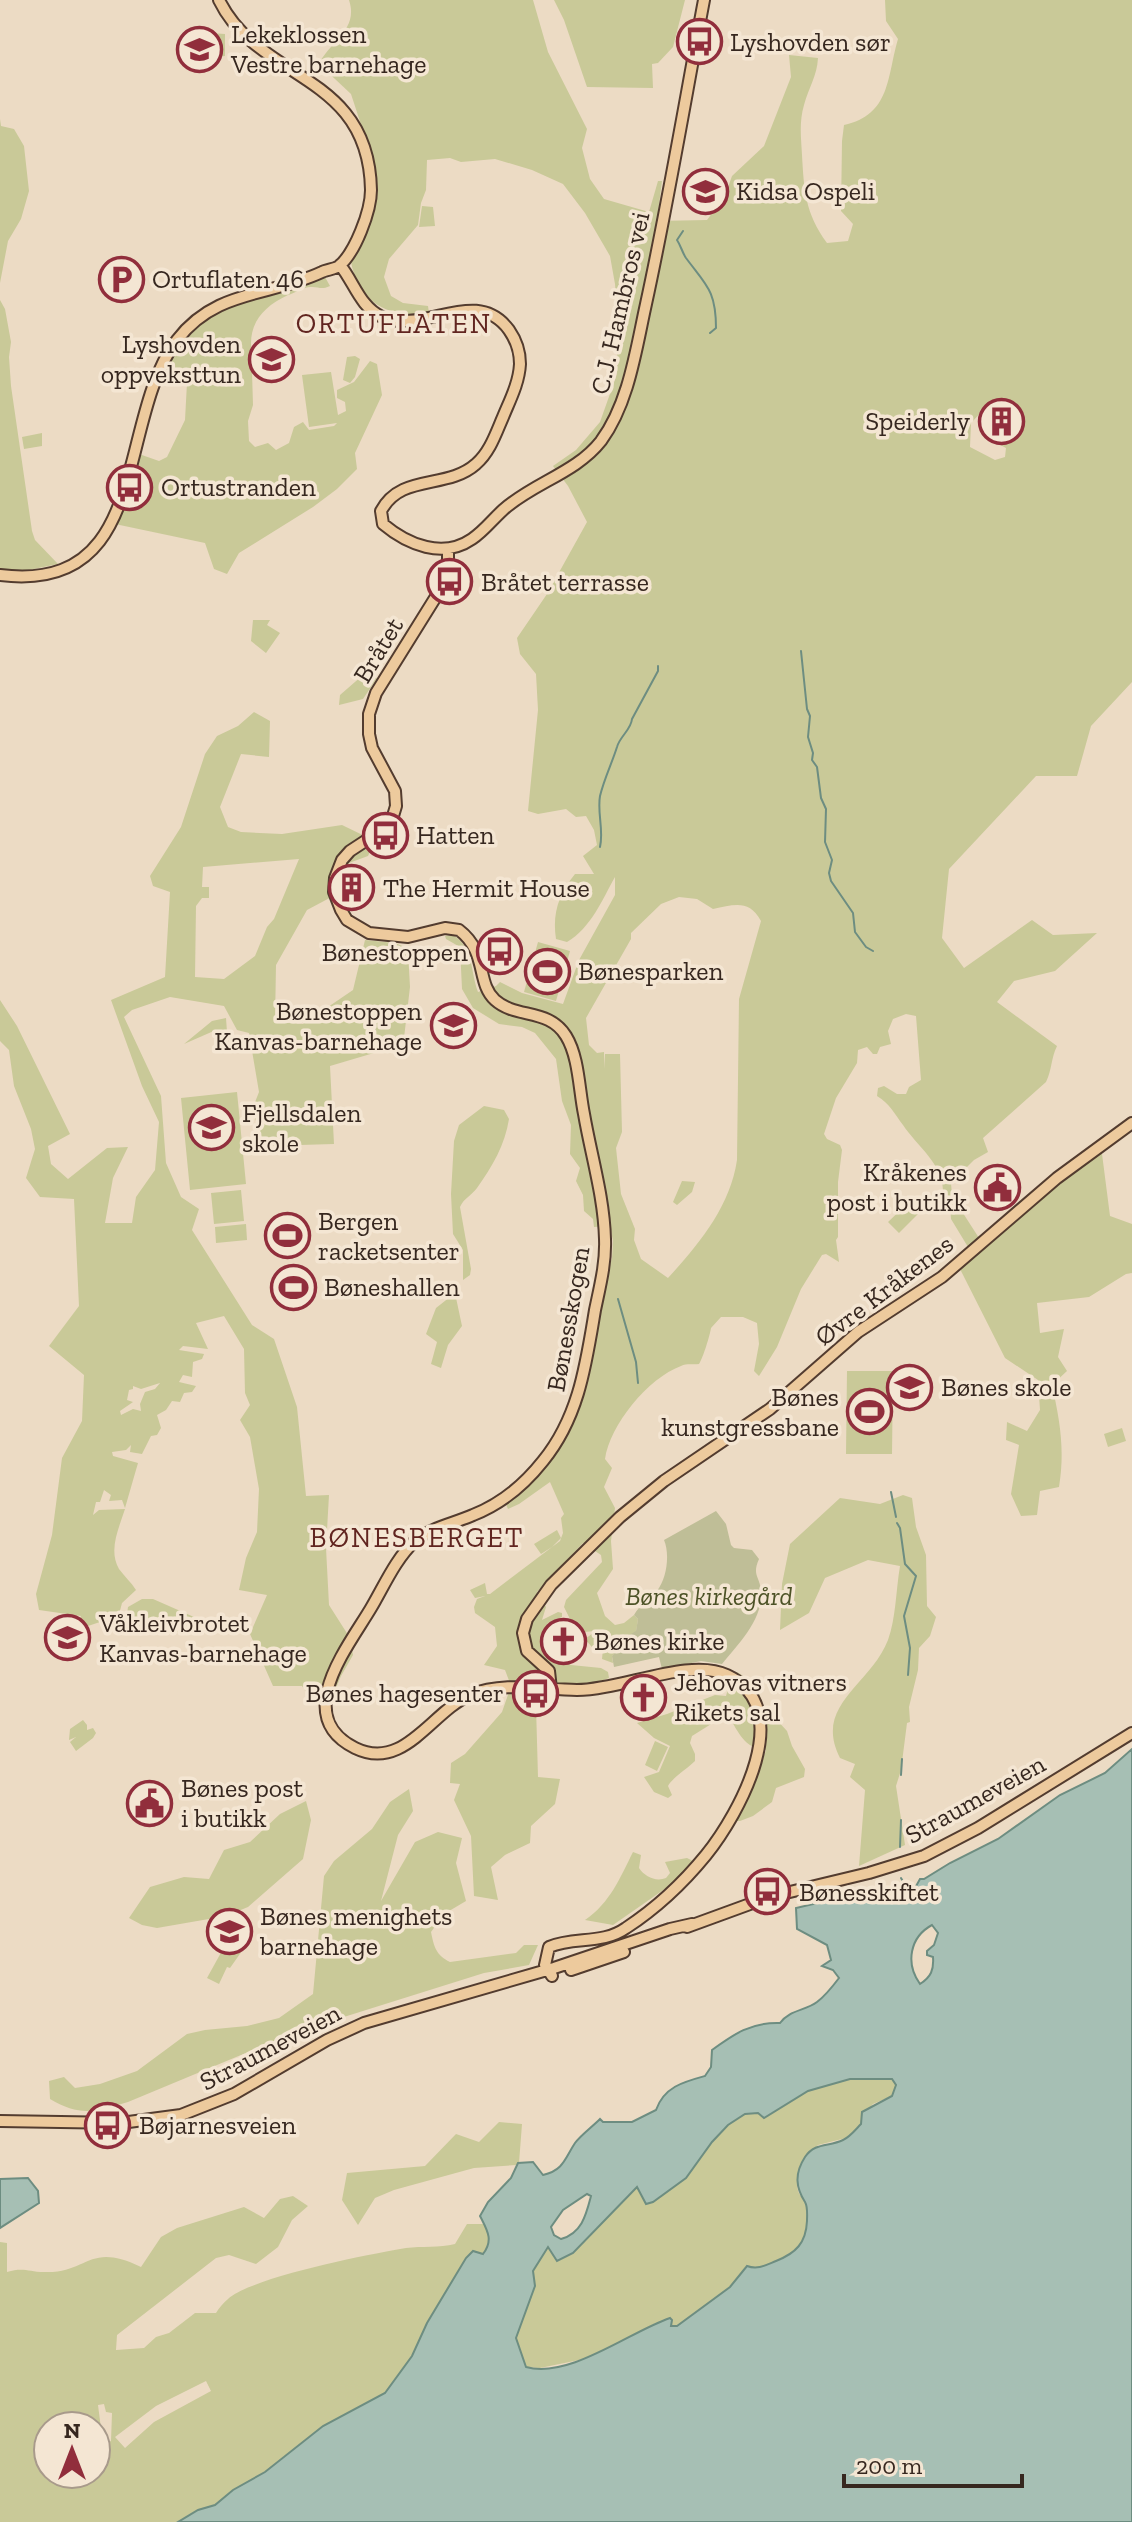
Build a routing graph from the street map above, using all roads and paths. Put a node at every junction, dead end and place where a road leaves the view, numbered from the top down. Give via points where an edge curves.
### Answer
1 (219, 0) edge
2 (704, 0) edge
3 (340, 265) junction
4 (448, 549) junction
5 (0, 575) edge
6 (453, 928) joint
7 (1132, 1123) edge
8 (546, 1688) junction
9 (1132, 1733) edge
10 (692, 1924) junction
11 (561, 1943) junction
12 (553, 1956) junction
13 (574, 1962) junction
14 (551, 1972) junction
15 (0, 2121) edge

1 - 3 main road via 255,44 314,83 354,125 370,174 371,200 365,223
2 - 4 main road, C.J. Hambros vei via 645,311 612,424 584,458 512,502 472,539
3 - 4 main road via 377,314 405,322 462,310 481,312 504,325 515,341 515,389 478,463 453,477 399,490 380,515 383,524 403,538
3 - 5 main road via 235,297 195,321 163,364 116,511 99,543 66,568 30,576
4 - 6 main road, Bråtet via 442,587 376,693 369,714 372,748 396,794 393,816 342,860 334,884 344,915 363,931 415,937
6 - 8 main road, Bønesskogen via 477,950 494,999 546,1018 568,1039 603,1221 603,1269 581,1386 555,1444 507,1497 427,1533 408,1549 334,1670 326,1709 330,1724 347,1743 380,1753 403,1747 471,1695
7 - 8 main road, Øvre Kråkenes via 1057,1178 942,1277 858,1332 770,1409 620,1517 551,1585 527,1619 524,1643 540,1665
8 - 11 main road, Bønesskogen via 599,1688 690,1669 715,1671 747,1690 762,1727 737,1806 696,1867 618,1933
9 - 10 main road, Straumeveien via 934,1851
10 - 13 main road, Straumeveien
10 - 14 main road, Straumeveien via 599,1962
11 - 12 main road
11 - 14 main road via 549,1947 545,1959
12 - 13 main road
12 - 14 main road
13 - 14 main road, Straumeveien
14 - 15 main road, Straumeveien via 351,2028 234,2094 181,2115 121,2123

